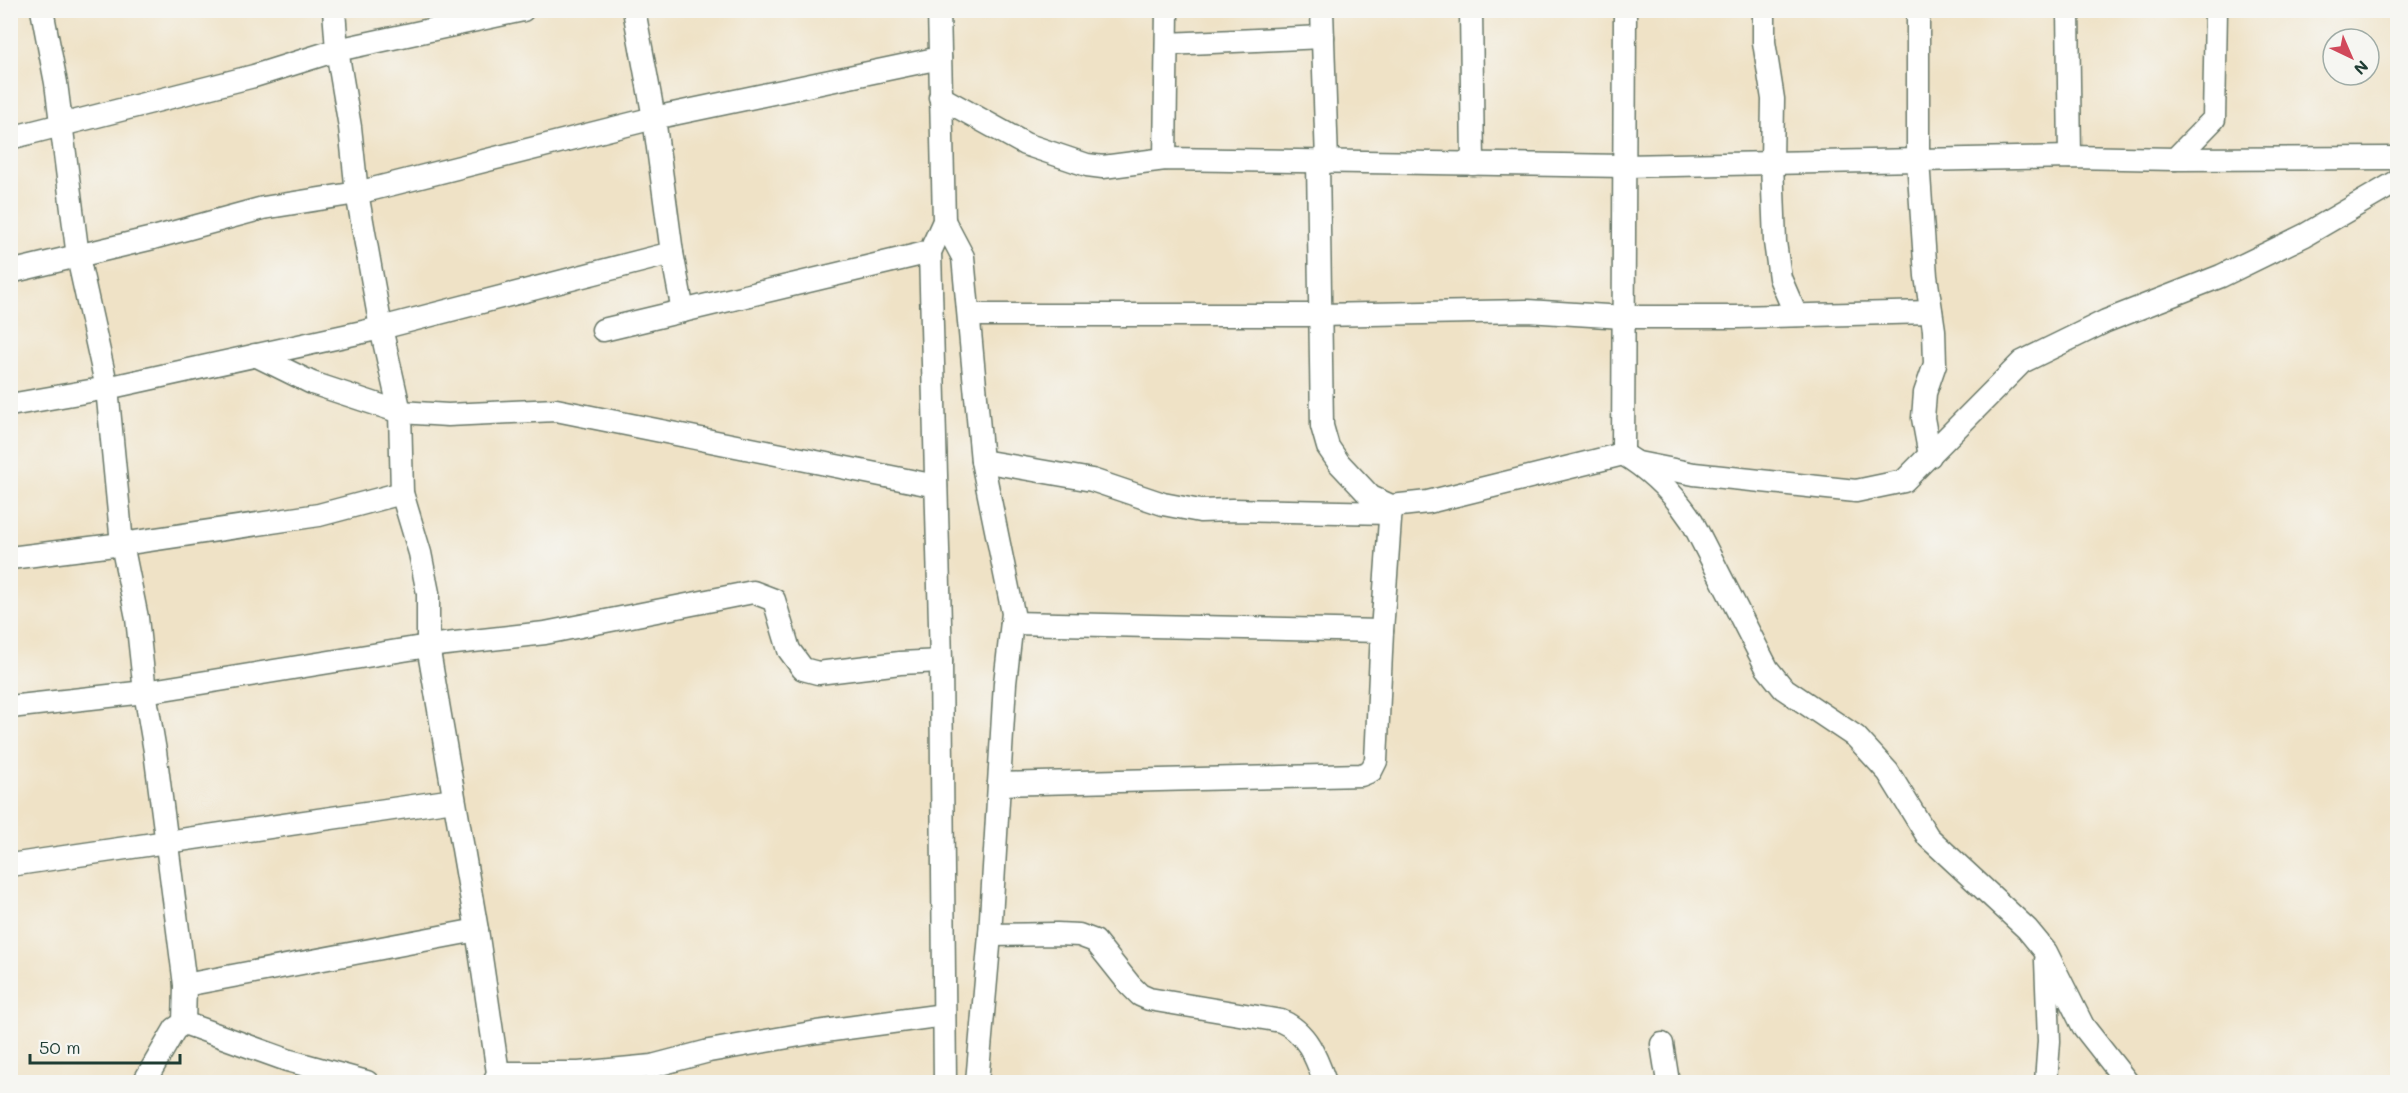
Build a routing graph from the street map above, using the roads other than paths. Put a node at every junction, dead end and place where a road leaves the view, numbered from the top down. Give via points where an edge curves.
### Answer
1 (42, 10) edge
2 (334, 10) edge
3 (523, 10) edge
4 (634, 10) edge
5 (939, 10) edge
6 (1167, 10) edge
7 (1322, 10) edge
8 (1471, 10) edge
9 (1625, 10) edge
10 (1764, 10) edge
11 (1918, 10) edge
12 (2068, 10) edge
13 (2216, 10) edge
14 (1323, 37) junction
15 (1167, 44) junction
16 (337, 50) junction
17 (940, 58) junction
18 (940, 97) junction
19 (654, 118) junction
20 (61, 126) junction
21 (10, 138) edge
22 (2070, 157) junction
23 (2397, 158) edge
24 (1165, 159) junction
25 (2175, 159) junction
26 (1918, 160) junction
27 (1323, 162) junction
28 (1772, 163) junction
29 (1473, 164) junction
30 (1624, 166) junction
31 (2397, 181) edge
32 (357, 193) junction
33 (944, 221) junction
34 (930, 252) junction
35 (672, 253) junction
36 (78, 257) junction
37 (10, 272) edge
38 (683, 311) junction
39 (1931, 312) junction
40 (969, 315) junction
41 (1319, 315) junction
42 (1796, 315) junction
43 (1623, 317) junction
44 (381, 328) junction
45 (603, 330) dead end
46 (255, 355) junction
47 (107, 388) junction
48 (10, 405) edge
49 (400, 412) junction
50 (1930, 456) junction
51 (1630, 458) junction
52 (982, 461) junction
53 (936, 486) junction
54 (402, 493) junction
55 (1391, 509) junction
56 (122, 544) junction
57 (10, 558) edge
58 (1012, 623) junction
59 (1382, 631) junction
60 (428, 646) junction
61 (941, 661) junction
62 (145, 692) junction
63 (10, 708) edge
64 (999, 784) junction
65 (454, 800) junction
66 (167, 842) junction
67 (10, 865) edge
68 (477, 930) junction
69 (990, 935) junction
70 (2046, 952) junction
71 (185, 985) junction
72 (944, 1016) junction
73 (184, 1023) junction
74 (1662, 1044) dead end
75 (654, 1074) edge
76 (496, 1078) edge
77 (144, 1083) edge
78 (367, 1083) edge
79 (945, 1083) edge
80 (977, 1083) edge
81 (1325, 1083) edge
82 (1668, 1083) edge
83 (2046, 1083) edge
84 (2127, 1083) edge

1 - 20 street
2 - 16 street
3 - 16 street
4 - 19 street
5 - 17 street
6 - 15 street
7 - 14 street
8 - 29 street
9 - 30 street
10 - 28 street via 1764,42 1773,99
11 - 26 street
12 - 22 street
13 - 25 street via 2214,119
14 - 15 street
14 - 27 street
15 - 24 street
16 - 20 street via 254,76
16 - 32 street
17 - 18 street
17 - 19 street
18 - 24 street via 1025,144 1087,165 1103,167
18 - 33 street
19 - 32 street
19 - 35 street
20 - 21 street
20 - 36 street
22 - 25 street
22 - 26 street
23 - 25 street
24 - 27 street
26 - 28 street
26 - 39 street
27 - 29 street
27 - 41 street
28 - 30 street
28 - 42 street via 1774,242 1780,278
29 - 30 street
30 - 43 street
31 - 50 street via 2305,235 2221,276 2106,321 2022,362
32 - 36 street via 263,208
32 - 44 street
33 - 34 street
33 - 40 street via 963,257
34 - 38 street
34 - 53 street
35 - 38 street
35 - 44 street
36 - 37 street
36 - 47 street
38 - 45 street
39 - 42 street
39 - 50 street via 1935,364 1925,393 1923,418
40 - 41 street
40 - 52 street
41 - 43 street via 1527,311
41 - 55 street via 1322,426 1329,447 1371,497
42 - 43 street
43 - 51 street
44 - 46 street
44 - 49 street
46 - 47 street
46 - 49 street via 312,383
47 - 48 street
47 - 56 street
49 - 53 street via 448,415 556,410
49 - 54 street
50 - 51 street via 1904,481 1857,491 1694,474
51 - 55 street
51 - 70 street via 1678,501 1692,521 1767,668 1783,688 1856,737 1888,772 1928,837 2027,929
52 - 55 street via 1092,480 1163,504 1200,511
52 - 58 street
53 - 61 street
54 - 56 street via 319,515
54 - 60 street via 428,593
55 - 59 street
56 - 57 street
56 - 62 street via 137,618
58 - 59 street
58 - 64 street
59 - 64 street via 1376,761 1371,771 1361,775
60 - 61 street via 545,633 753,592 774,600 789,650 804,669 818,673
60 - 62 street
60 - 65 street
61 - 72 street
62 - 63 street
62 - 66 street
64 - 69 street
65 - 66 street
65 - 68 street
66 - 67 street
66 - 71 street
68 - 71 street
68 - 76 street
69 - 80 street
69 - 81 street via 1079,935 1095,941 1130,985 1149,999 1281,1021 1304,1038
70 - 83 street
70 - 84 street via 2083,1026
71 - 73 street
72 - 75 street via 709,1051
72 - 79 street
73 - 77 street via 175,1029
73 - 78 street via 287,1060
74 - 82 street
75 - 76 street

